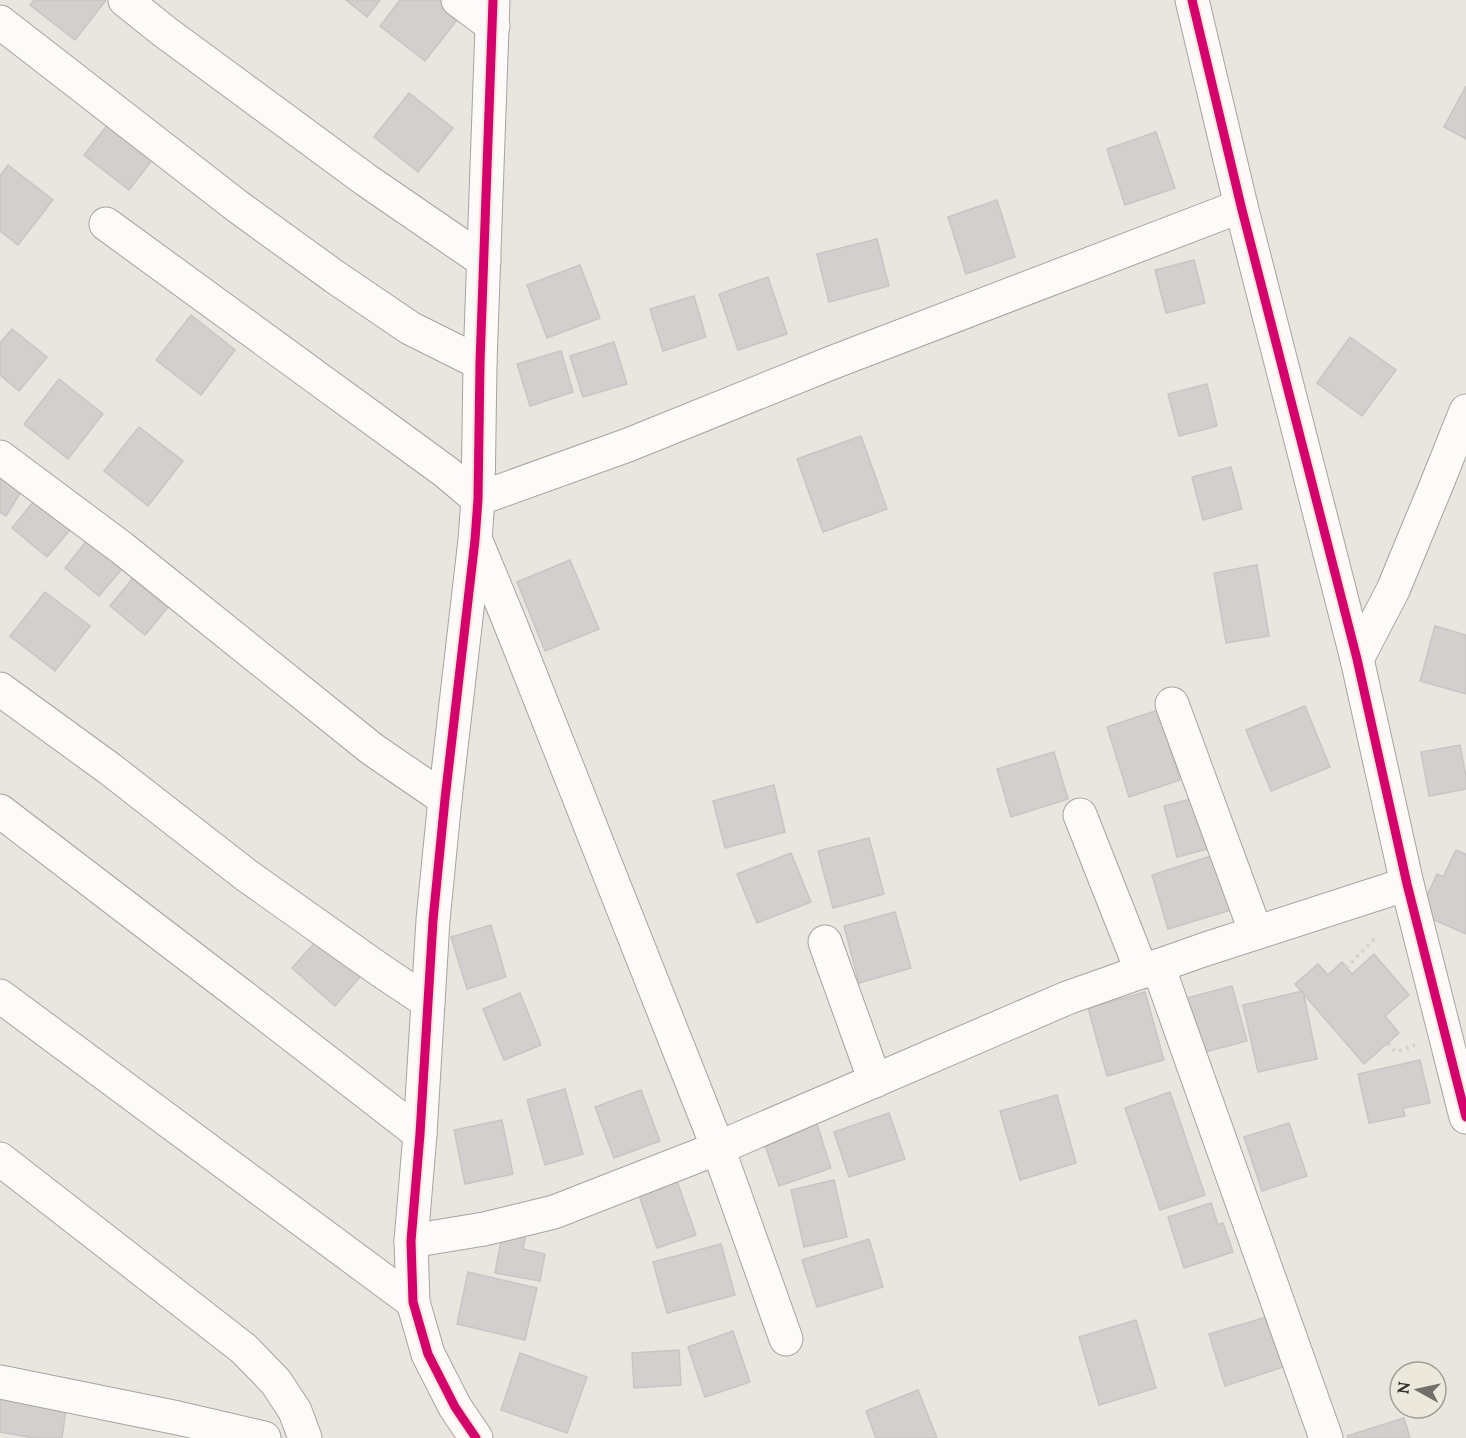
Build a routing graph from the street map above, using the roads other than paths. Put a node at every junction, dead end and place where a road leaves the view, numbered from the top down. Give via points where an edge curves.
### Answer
1 (125, 0) edge
2 (458, 0) edge
3 (1192, 0) edge
4 (493, 13) edge
5 (0, 22) edge
6 (1240, 206) junction
7 (106, 224) dead end
8 (484, 261) junction
9 (480, 363) junction
10 (1466, 411) edge
11 (0, 457) edge
12 (478, 499) junction
13 (475, 540) junction
14 (1357, 659) junction
15 (0, 689) edge
16 (1172, 704) dead end
17 (445, 799) junction
18 (0, 811) edge
19 (1080, 815) dead end
20 (1407, 884) junction
21 (1256, 933) junction
22 (825, 942) dead end
23 (1150, 969) junction
24 (0, 996) edge
25 (428, 1002) junction
26 (875, 1081) junction
27 (1466, 1117) edge
28 (420, 1134) junction
29 (718, 1148) junction
30 (0, 1159) edge
31 (411, 1242) junction
32 (413, 1302) junction
33 (786, 1339) dead end
34 (0, 1382) edge
35 (175, 1428) edge
36 (264, 1438) edge
37 (305, 1438) edge
38 (476, 1438) edge
39 (1326, 1438) edge

1 - 8 street via 366,180
2 - 4 street
3 - 6 street
4 - 8 street
5 - 9 street via 335,277 410,328
6 - 12 street via 628,445
6 - 14 street
7 - 12 street
8 - 9 street
9 - 12 street
10 - 14 street via 1393,590
11 - 17 street via 372,749
12 - 13 street
13 - 17 street
13 - 29 street
14 - 20 street
15 - 25 street via 246,875
16 - 21 street
17 - 25 street
18 - 28 street
19 - 23 street
20 - 21 street
20 - 27 street
21 - 23 street
22 - 26 street
23 - 26 street via 1067,998
23 - 39 street
24 - 32 street
25 - 28 street
26 - 29 street
28 - 31 street
29 - 31 street via 554,1212
29 - 33 street
30 - 37 street via 244,1349 276,1382 295,1411
31 - 32 street
32 - 38 street via 428,1354
34 - 35 street
35 - 36 street

